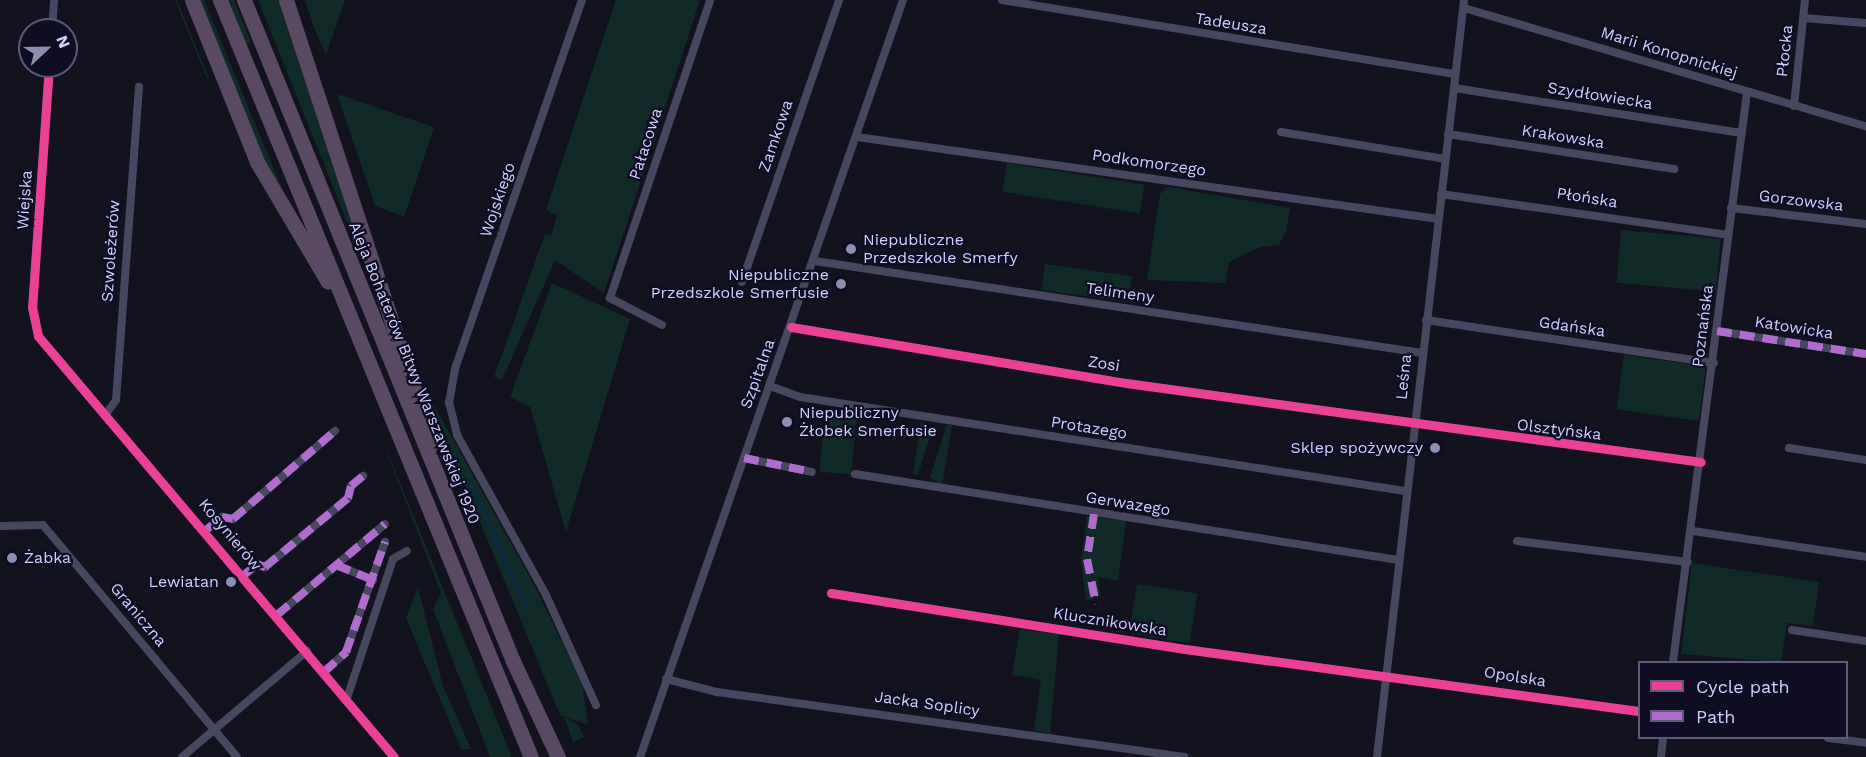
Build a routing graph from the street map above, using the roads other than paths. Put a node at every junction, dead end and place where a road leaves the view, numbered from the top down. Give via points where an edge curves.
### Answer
1 (54, 0) edge
2 (192, 0) edge
3 (220, 0) edge
4 (244, 0) edge
5 (286, 0) edge
6 (582, 0) edge
7 (710, 0) edge
8 (839, 0) edge
9 (903, 0) edge
10 (1002, 0) edge
11 (1805, 0) edge
12 (1464, 4) edge
13 (53, 18) edge
14 (1803, 18) junction
15 (1866, 23) edge
16 (1455, 74) junction
17 (48, 78) edge
18 (139, 87) dead end
19 (1454, 88) junction
20 (1747, 92) junction
21 (1794, 106) junction
22 (1866, 126) edge
23 (1281, 132) dead end
24 (1741, 132) junction
25 (1448, 134) junction
26 (857, 137) junction
27 (1445, 159) junction
28 (1674, 170) dead end
29 (1441, 194) junction
30 (1731, 208) junction
31 (1438, 219) junction
32 (1866, 225) edge
33 (1728, 235) junction
34 (815, 261) junction
35 (742, 282) dead end
36 (340, 299) junction
37 (1426, 320) junction
38 (662, 325) dead end
39 (791, 327) junction
40 (1718, 331) junction
41 (38, 336) joint
42 (1422, 353) junction
43 (1866, 354) edge
44 (1714, 363) junction
45 (770, 386) junction
46 (106, 414) junction
47 (1414, 426) junction
48 (335, 431) dead end
49 (1789, 448) dead end
50 (744, 458) junction
51 (1866, 460) edge
52 (1701, 462) junction
53 (812, 472) dead end
54 (855, 474) dead end
55 (363, 476) dead end
56 (1406, 491) junction
57 (448, 505) junction
58 (385, 524) dead end
59 (0, 526) edge
60 (206, 530) junction
61 (1693, 531) junction
62 (1517, 541) dead end
63 (385, 542) dead end
64 (407, 551) dead end
65 (1866, 557) edge
66 (1398, 560) junction
67 (1688, 562) junction
68 (336, 565) junction
69 (244, 575) junction
70 (373, 580) junction
71 (831, 593) dead end
72 (277, 615) junction
73 (1792, 630) dead end
74 (1866, 641) edge
75 (307, 651) junction
76 (1673, 661) edge
77 (324, 672) junction
78 (1385, 673) junction
79 (666, 680) junction
80 (346, 698) junction
81 (596, 705) dead end
82 (1638, 711) edge
83 (213, 729) junction
84 (1663, 739) edge
85 (1836, 739) edge
86 (1866, 743) edge
87 (182, 757) edge
88 (237, 757) edge
89 (394, 757) edge
90 (531, 757) edge
91 (558, 757) edge
92 (640, 757) edge
93 (1184, 757) edge
94 (1377, 757) edge
95 (1661, 757) edge

1 - 13 street
2 - 36 highway via 257,162 310,258
3 - 36 highway
4 - 57 highway, Aleja Bohaterów Bitwy Warszawskiej 1920
5 - 57 highway via 416,385
6 - 81 street, Wojskiego via 455,369 449,411
7 - 38 street, Pałacowa via 610,298
8 - 35 street, Zamkowa
9 - 26 street, Szpitalna
10 - 16 street, Tadeusza
11 - 14 street, Płocka
12 - 16 street, Leśna
12 - 20 street, Marii Konopnickiej
14 - 15 street
14 - 21 street, Płocka
16 - 19 street, Leśna
17 - 41 street, Wiejska via 32,307
18 - 46 street, Szwoleżerów via 116,400
19 - 24 street, Szydłowiecka
19 - 25 street, Leśna
20 - 21 street, Marii Konopnickiej
20 - 24 street, Poznańska
21 - 22 street, Marii Konopnickiej
23 - 27 street
24 - 30 street, Poznańska
25 - 27 street, Leśna
25 - 28 street, Krakowska
26 - 31 street, Podkomorzego
26 - 34 street, Szpitalna
27 - 29 street, Leśna
29 - 31 street, Leśna
29 - 33 street, Płońska
30 - 32 street, Gorzowska
30 - 33 street, Poznańska
31 - 37 street, Leśna
33 - 40 street, Poznańska
34 - 39 street, Szpitalna
34 - 42 street, Telimeny
36 - 90 highway
37 - 42 street, Leśna
37 - 44 street, Gdańska
39 - 45 street, Szpitalna
39 - 47 street, Zosi
40 - 43 street, Katowicka
40 - 44 street, Poznańska
41 - 46 street, Kosynierów
42 - 47 street, Leśna
44 - 52 street, Poznańska
45 - 50 street, Szpitalna
45 - 56 street, Protazego via 812,399
46 - 60 street, Kosynierów
47 - 52 street, Olsztyńska
47 - 56 street, Leśna
48 - 60 street via 233,519 222,517
49 - 51 street
50 - 53 street
50 - 79 street, Szpitalna
52 - 61 street, Poznańska
54 - 66 street, Gerwazego
55 - 69 street via 339,506 265,567 257,564
56 - 66 street, Leśna
57 - 91 highway, Aleja Bohaterów Bitwy Warszawskiej 1920
58 - 68 street
59 - 83 street, Graniczna via 43,525
60 - 69 street, Kosynierów
61 - 65 street
61 - 67 street, Poznańska
62 - 67 street
63 - 70 street
64 - 80 street via 393,559
66 - 78 street, Leśna
67 - 76 street, Poznańska
68 - 70 street
68 - 72 street
69 - 72 street, Kosynierów
70 - 77 street via 346,652
71 - 78 street, Klucznikowska via 1185,649
72 - 75 street, Kosynierów
73 - 74 street
75 - 77 street, Kosynierów
75 - 83 street
77 - 80 street, Kosynierów
78 - 82 street, Opolska
78 - 94 street, Leśna
79 - 92 street, Szpitalna
79 - 93 street, Jacka Soplicy via 717,692
80 - 89 street, Kosynierów
83 - 87 street
83 - 88 street, Graniczna
84 - 95 street
85 - 86 street

